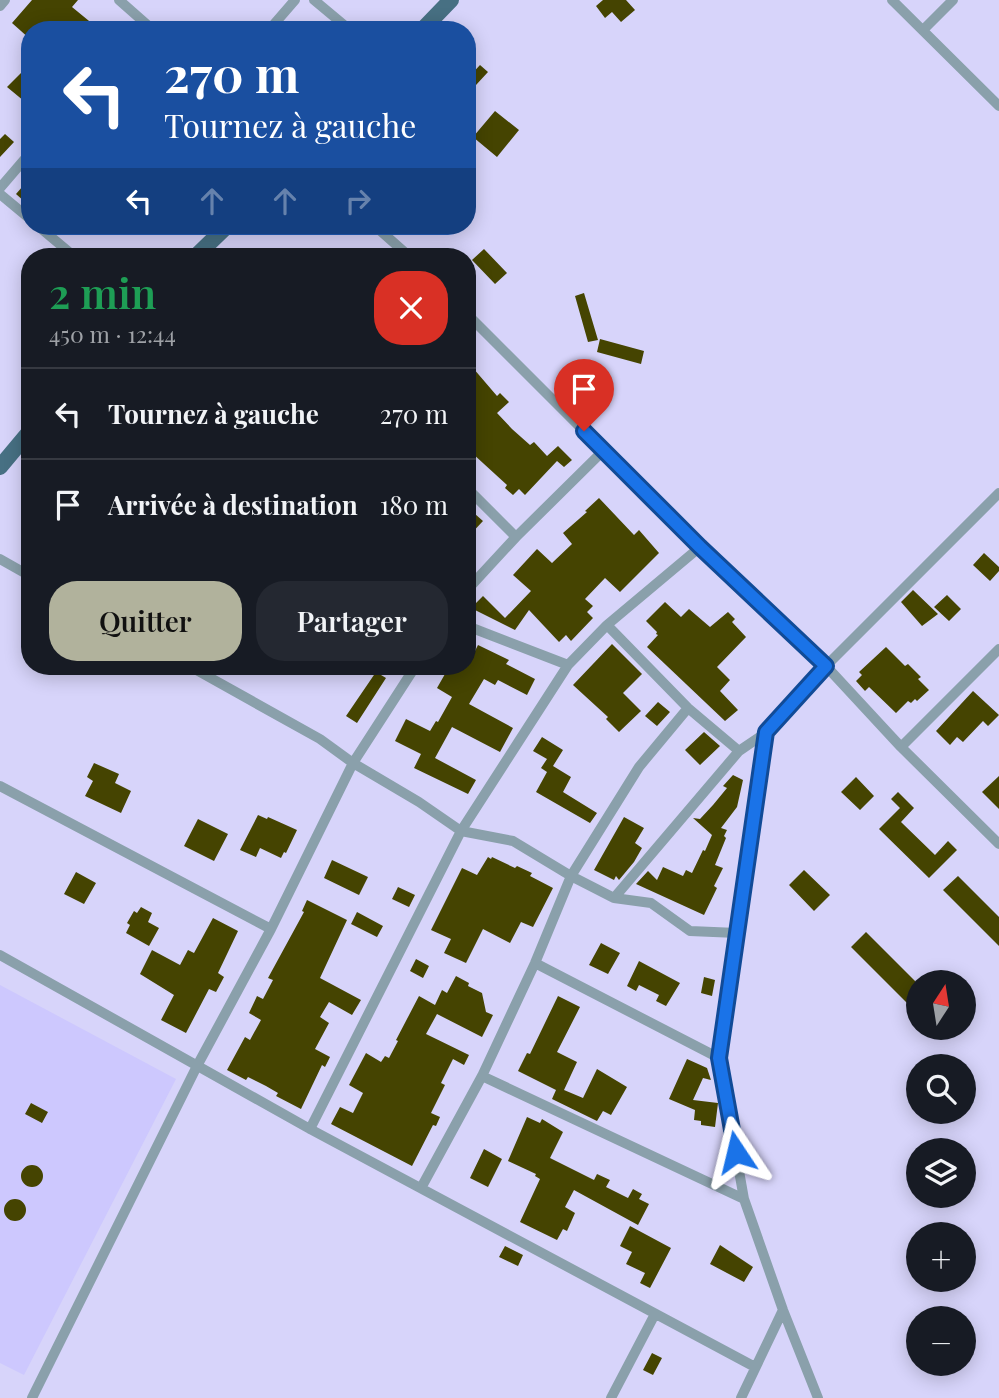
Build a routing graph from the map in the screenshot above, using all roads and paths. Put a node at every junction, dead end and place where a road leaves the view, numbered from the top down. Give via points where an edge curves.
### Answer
1 (5, 0) edge
2 (119, 0) edge
3 (295, 0) edge
4 (314, 0) edge
5 (451, 0) edge
6 (892, 0) edge
7 (953, 0) edge
8 (0, 6) edge
9 (139, 21) edge
10 (277, 21) edge
11 (340, 21) edge
12 (431, 21) edge
13 (923, 30) junction
14 (999, 106) edge
15 (21, 164) edge
16 (0, 188) edge
17 (0, 194) edge
18 (21, 212) edge
19 (49, 235) edge
20 (218, 235) edge
21 (385, 235) edge
22 (64, 248) edge
23 (204, 248) edge
24 (400, 248) edge
25 (476, 323) edge
26 (21, 442) edge
27 (604, 450) junction
28 (0, 467) edge
29 (999, 493) edge
30 (476, 497) edge
31 (516, 537) junction
32 (700, 547) junction
33 (0, 559) edge
34 (21, 571) edge
35 (476, 580) edge
36 (607, 625) junction
37 (476, 629) edge
38 (999, 649) edge
39 (568, 665) junction
40 (826, 666) junction
41 (205, 675) edge
42 (410, 675) edge
43 (688, 708) junction
44 (766, 732) junction
45 (901, 747) junction
46 (739, 751) junction
47 (353, 763) junction
48 (0, 786) edge
49 (461, 831) junction
50 (999, 845) edge
51 (571, 876) junction
52 (614, 898) junction
53 (271, 929) junction
54 (737, 933) junction
55 (0, 955) edge
56 (535, 963) junction
57 (719, 1058) junction
58 (197, 1066) junction
59 (482, 1076) junction
60 (310, 1129) junction
61 (421, 1188) junction
62 (744, 1199) junction
63 (783, 1310) junction
64 (655, 1314) junction
65 (755, 1367) junction
66 (32, 1398) edge
67 (611, 1398) edge
68 (741, 1398) edge
69 (818, 1398) edge

1 - 8 street
2 - 9 street
3 - 10 street
4 - 11 street
5 - 12 main road
6 - 13 street
7 - 13 street
13 - 14 street
15 - 16 street
17 - 18 street
19 - 22 street
20 - 23 main road
21 - 24 street
25 - 27 street
26 - 28 main road
27 - 31 street
27 - 32 street
29 - 40 street
30 - 31 street
31 - 35 street
32 - 36 street
32 - 40 street
33 - 34 street
36 - 39 street
36 - 43 street
37 - 39 street
38 - 45 street
39 - 49 street
40 - 44 street
40 - 45 street
41 - 47 street
42 - 47 street
43 - 46 street
43 - 51 street via 639,766
44 - 46 street
44 - 54 street
45 - 50 street
46 - 52 street
47 - 49 street
47 - 53 street
48 - 53 street
49 - 51 street via 513,841
49 - 60 street
51 - 52 street
51 - 56 street
52 - 54 street via 651,903 690,931
53 - 58 street
54 - 57 street
55 - 58 street
56 - 57 street
56 - 59 street
57 - 62 street
58 - 60 street
58 - 66 street
59 - 61 street
59 - 62 street
60 - 61 street
61 - 64 street
62 - 63 street
63 - 65 street
63 - 69 street
64 - 65 street
64 - 67 street
65 - 68 street

